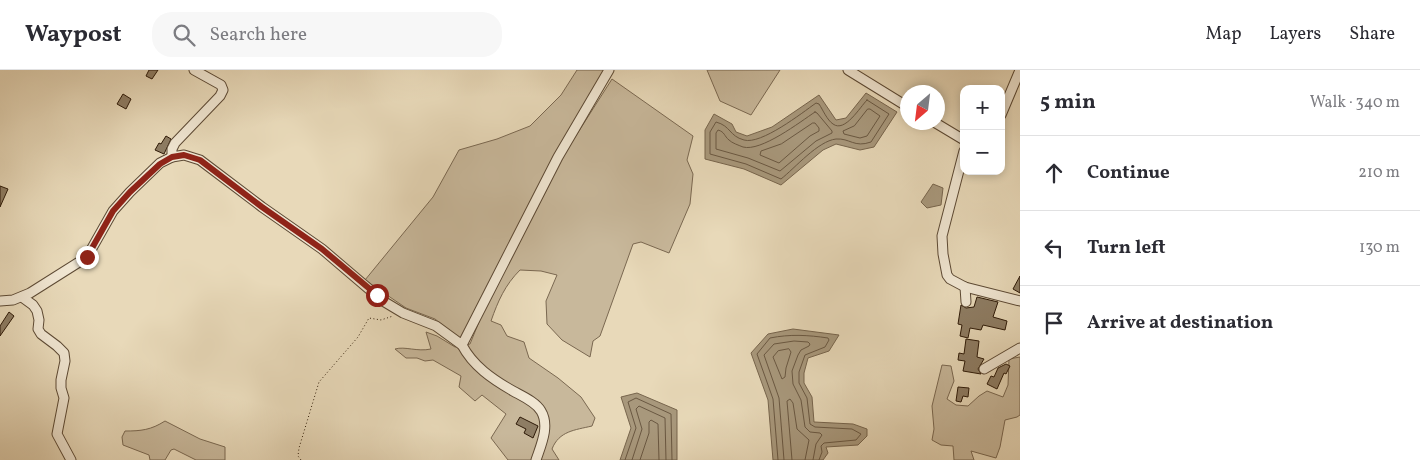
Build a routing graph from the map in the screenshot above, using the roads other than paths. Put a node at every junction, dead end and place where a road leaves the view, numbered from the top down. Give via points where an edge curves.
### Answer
1 (194, 70) edge
2 (609, 70) edge
3 (848, 70) edge
4 (1020, 70) edge
5 (900, 102) edge
6 (1005, 106) edge
7 (945, 129) edge
8 (960, 138) edge
9 (172, 157) junction
10 (960, 166) edge
11 (965, 286) junction
12 (22, 297) junction
13 (0, 301) edge
14 (1020, 301) edge
15 (966, 302) dead end
16 (462, 345) junction
17 (1020, 348) edge
18 (984, 369) dead end
19 (71, 460) edge
20 (536, 460) edge

1 - 9 street via 221,85 223,90 176,143
2 - 16 street via 558,157
3 - 5 street
4 - 6 street
7 - 8 street
9 - 12 street via 152,170 121,202 87,257
9 - 16 street via 184,155 200,160 322,249 383,301 436,326
10 - 11 street via 941,243 947,275 950,280
11 - 14 street
11 - 15 street
12 - 13 street
12 - 19 street via 37,311 40,334 64,353 66,361 61,380 64,398 57,434
16 - 20 street via 483,371 541,410 545,430
17 - 18 street

